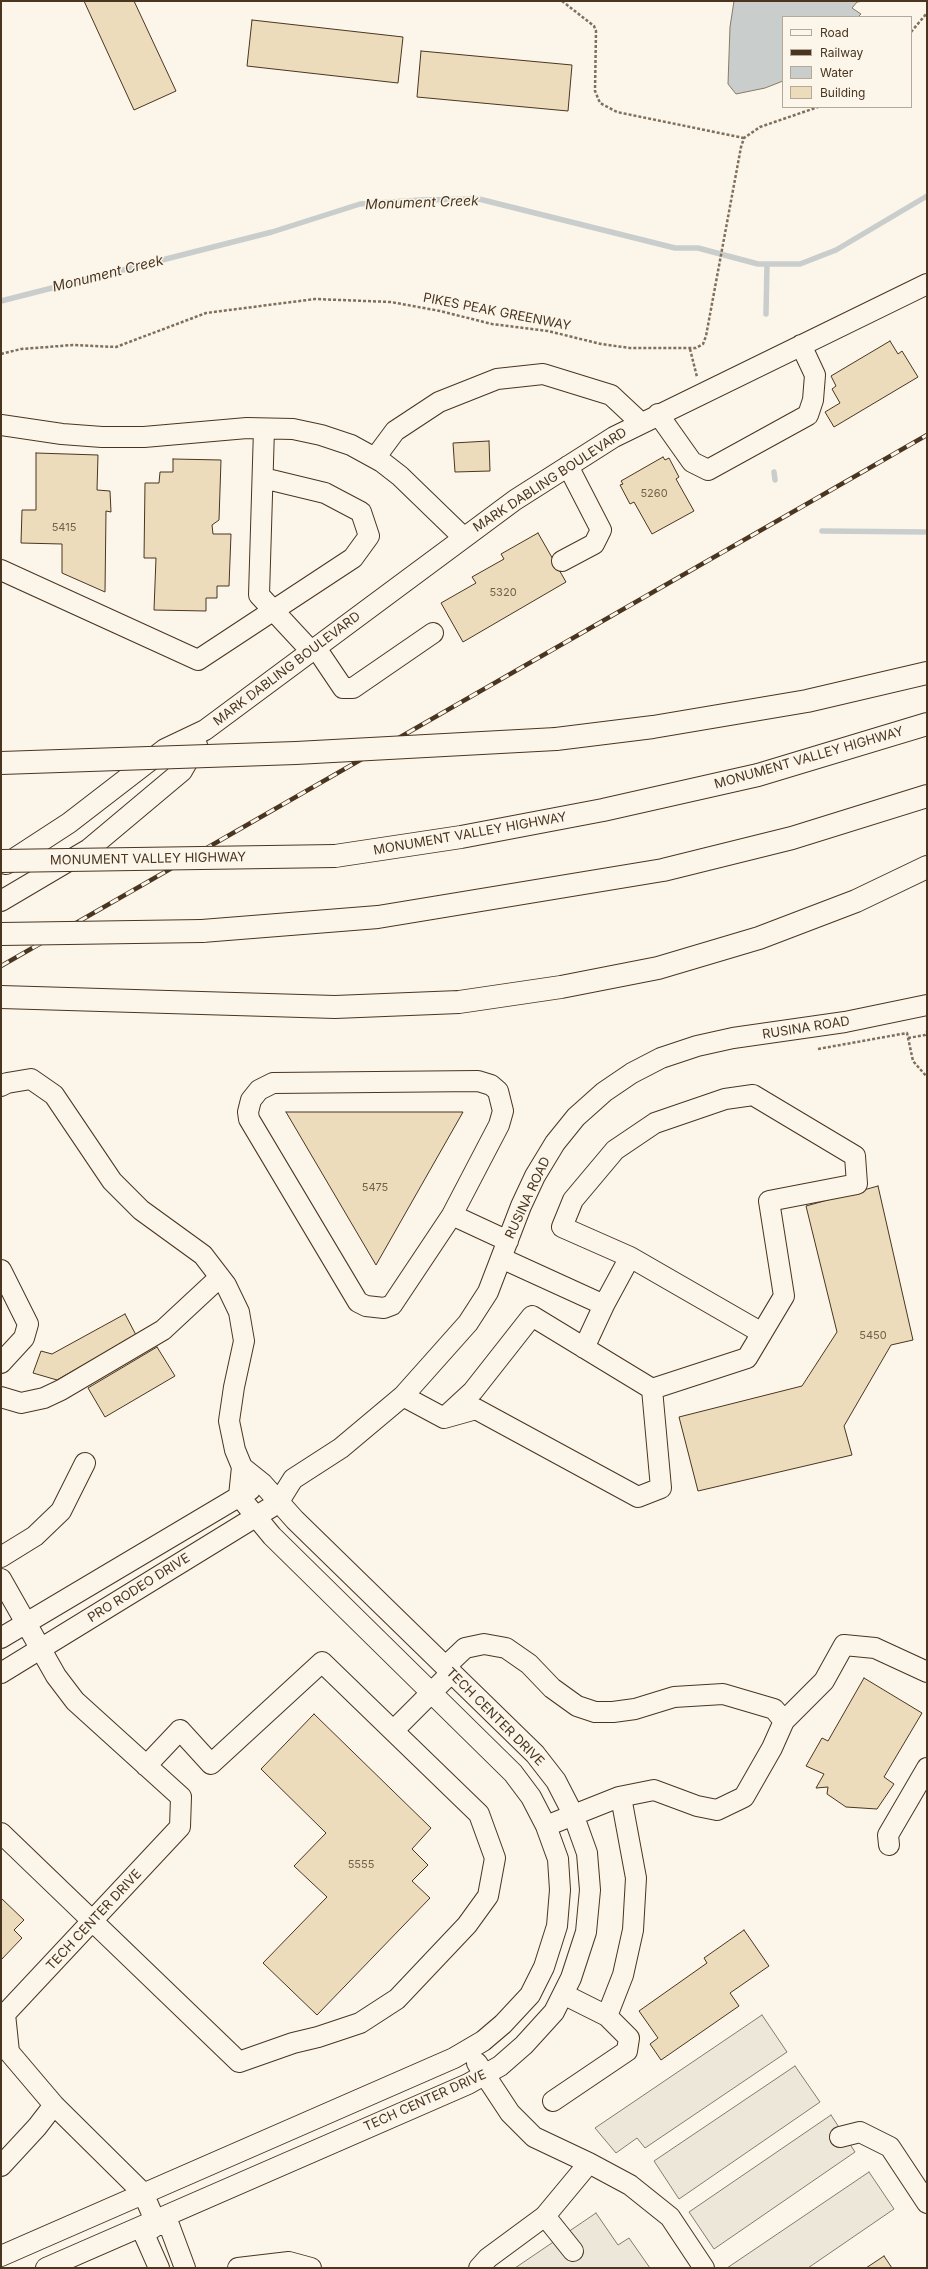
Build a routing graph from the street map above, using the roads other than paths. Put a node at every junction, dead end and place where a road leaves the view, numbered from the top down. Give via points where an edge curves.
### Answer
1 (927, 284) edge
2 (801, 345) junction
3 (650, 418) junction
4 (1, 425) edge
5 (264, 429) junction
6 (375, 458) junction
7 (568, 466) junction
8 (263, 478) junction
9 (464, 537) junction
10 (562, 561) dead end
11 (1, 570) edge
12 (273, 609) junction
13 (433, 634) dead end
14 (313, 649) junction
15 (927, 674) edge
16 (927, 724) edge
17 (205, 730) junction
18 (1, 763) edge
19 (927, 796) edge
20 (1, 861) edge
21 (1, 867) edge
22 (927, 867) edge
23 (1, 901) edge
24 (1, 934) edge
25 (1, 997) edge
26 (927, 1005) edge
27 (1, 1086) edge
28 (452, 1215) junction
29 (504, 1250) junction
30 (630, 1257) junction
31 (1, 1270) edge
32 (220, 1277) junction
33 (604, 1305) junction
34 (762, 1333) junction
35 (584, 1348) junction
36 (1, 1363) edge
37 (652, 1389) junction
38 (403, 1396) junction
39 (1, 1397) edge
40 (444, 1418) junction
41 (85, 1463) dead end
42 (242, 1467) junction
43 (293, 1479) junction
44 (262, 1483) junction
45 (239, 1496) junction
46 (278, 1503) junction
47 (256, 1517) junction
48 (1, 1557) edge
49 (1, 1578) edge
50 (25, 1624) junction
51 (1, 1638) edge
52 (41, 1648) junction
53 (448, 1670) junction
54 (927, 1672) edge
55 (1, 1673) edge
56 (431, 1693) junction
57 (784, 1721) junction
58 (394, 1730) junction
59 (146, 1766) junction
60 (927, 1768) edge
61 (621, 1797) junction
62 (573, 1814) junction
63 (546, 1826) junction
64 (1, 1833) edge
65 (889, 1845) dead end
66 (93, 1921) junction
67 (563, 1994) junction
68 (607, 2016) junction
69 (469, 2049) junction
70 (484, 2075) junction
71 (553, 2101) dead end
72 (54, 2105) junction
73 (840, 2137) dead end
74 (590, 2163) junction
75 (1, 2166) edge
76 (143, 2193) junction
77 (927, 2203) edge
78 (545, 2216) junction
79 (156, 2222) junction
80 (573, 2251) dead end
81 (1, 2256) edge
82 (46, 2268) edge
83 (159, 2268) edge
84 (185, 2268) edge
85 (238, 2268) edge
86 (311, 2268) edge
87 (479, 2268) edge
88 (704, 2268) edge

1 - 2 street, MARK DABLING BOULEVARD
2 - 3 street, MARK DABLING BOULEVARD
2 - 3 street via 815,375 813,400 808,415 708,470 692,462
3 - 6 street via 611,395 543,374 497,379 439,402 395,431
3 - 7 street, MARK DABLING BOULEVARD
4 - 5 street via 62,434 109,437
5 - 6 street via 293,429 321,435 351,445
5 - 8 street
6 - 9 street via 400,476
7 - 9 street, MARK DABLING BOULEVARD
7 - 10 street via 601,530 594,544
8 - 12 street via 259,595
8 - 12 street via 325,493 361,512 369,536 353,558
9 - 14 street, MARK DABLING BOULEVARD
11 - 12 street via 198,660
12 - 14 street
13 - 14 street via 353,688 343,688
14 - 17 street, MARK DABLING BOULEVARD
15 - 18 highway, bridge via 807,701 653,727 556,739 296,753
16 - 20 highway, MONUMENT VALLEY HIGHWAY, bridge via 758,775 611,809 461,837 335,856
17 - 21 street, MARK DABLING BOULEVARD via 165,749 69,823
17 - 23 street, MARK DABLING BOULEVARD via 182,771 95,844
19 - 24 highway, bridge via 792,838 663,870 378,918 202,931
22 - 25 highway via 856,901 758,938 658,968 561,987 459,1002 335,1007
26 - 29 street, RUSINA ROAD via 844,1022 733,1038 697,1046 661,1058 632,1073 604,1092 576,1117 555,1142 535,1176
27 - 32 street via 31,1079 54,1094 112,1181 141,1210 203,1256
28 - 28 street via 392,1305 384,1308 366,1306 358,1302 249,1119 251,1100 259,1090 273,1083 478,1081 490,1085 498,1091 502,1100 503,1111 499,1125
28 - 29 street
29 - 33 street
29 - 38 street, RUSINA ROAD via 488,1292 468,1323
30 - 33 street
30 - 34 street
30 - 34 street via 562,1227 573,1200 615,1150 655,1123 725,1099 753,1095 855,1156 858,1184 769,1201 784,1296
31 - 36 street via 28,1324 24,1338
32 - 39 street via 164,1330 61,1390 44,1398 20,1403
32 - 42 street via 239,1312 244,1341 229,1421 235,1450
33 - 35 street
34 - 37 street via 746,1358
35 - 37 street
35 - 40 street via 532,1316 473,1392
37 - 40 street via 661,1488 638,1497 476,1409
38 - 40 street
38 - 43 street, RUSINA ROAD via 341,1448
41 - 48 street via 61,1511 36,1536
42 - 44 street, TECH CENTER DRIVE
42 - 45 street
43 - 44 street, RUSINA ROAD
43 - 46 street, RUSINA ROAD
44 - 45 street, PRO RODEO DRIVE
44 - 46 street, TECH CENTER DRIVE
45 - 47 street, TECH CENTER DRIVE
45 - 50 street, PRO RODEO DRIVE
46 - 47 street, PRO RODEO DRIVE
46 - 53 street, TECH CENTER DRIVE
47 - 52 street, PRO RODEO DRIVE
47 - 56 street, TECH CENTER DRIVE via 276,1540
49 - 50 street, TECH CENTER DRIVE
50 - 51 street, PRO RODEO DRIVE
50 - 52 street, TECH CENTER DRIVE
52 - 55 street, PRO RODEO DRIVE
52 - 59 street, TECH CENTER DRIVE via 56,1676 75,1701
53 - 56 street
53 - 57 street via 465,1648 484,1644 506,1648 529,1664 552,1688 577,1706 594,1712 635,1709 674,1698 723,1694 774,1709
53 - 62 street, TECH CENTER DRIVE via 535,1754 556,1781
54 - 57 street via 876,1648 844,1645 824,1681
56 - 58 street
56 - 63 street, TECH CENTER DRIVE via 513,1774 531,1797
57 - 61 street via 744,1797 717,1810 697,1806 654,1790
58 - 59 street via 322,1662 211,1764 180,1730
58 - 66 street via 479,1814 495,1858 488,1896 467,1925 397,1999 360,2023 239,2062
59 - 66 street, TECH CENTER DRIVE via 181,1797 180,1827
60 - 65 street via 888,1835
61 - 62 street
61 - 68 street via 636,1878 633,1930 623,1975
62 - 63 street
62 - 67 street, TECH CENTER DRIVE via 587,1853 590,1890 586,1932
63 - 69 street, TECH CENTER DRIVE via 558,1859 560,1890 557,1926 544,1967 530,1995 483,2042
64 - 66 street
66 - 72 street, TECH CENTER DRIVE via 5,2014 9,2052
67 - 68 street
67 - 70 street, TECH CENTER DRIVE via 554,2012 524,2045 500,2066
68 - 71 street via 629,2038 627,2051
69 - 70 street
69 - 76 street, TECH CENTER DRIVE via 454,2058
70 - 74 street via 510,2113 534,2137
70 - 79 street, TECH CENTER DRIVE
72 - 75 street
72 - 76 street, TECH CENTER DRIVE
73 - 77 street via 860,2132 890,2147
74 - 78 street
74 - 88 street via 630,2185 670,2217
76 - 79 street
76 - 81 street, TECH CENTER DRIVE
78 - 80 street
78 - 87 street via 488,2258
79 - 82 street, TECH CENTER DRIVE
79 - 83 street via 144,2234
79 - 84 street via 169,2225
85 - 86 street via 272,2262 289,2262

